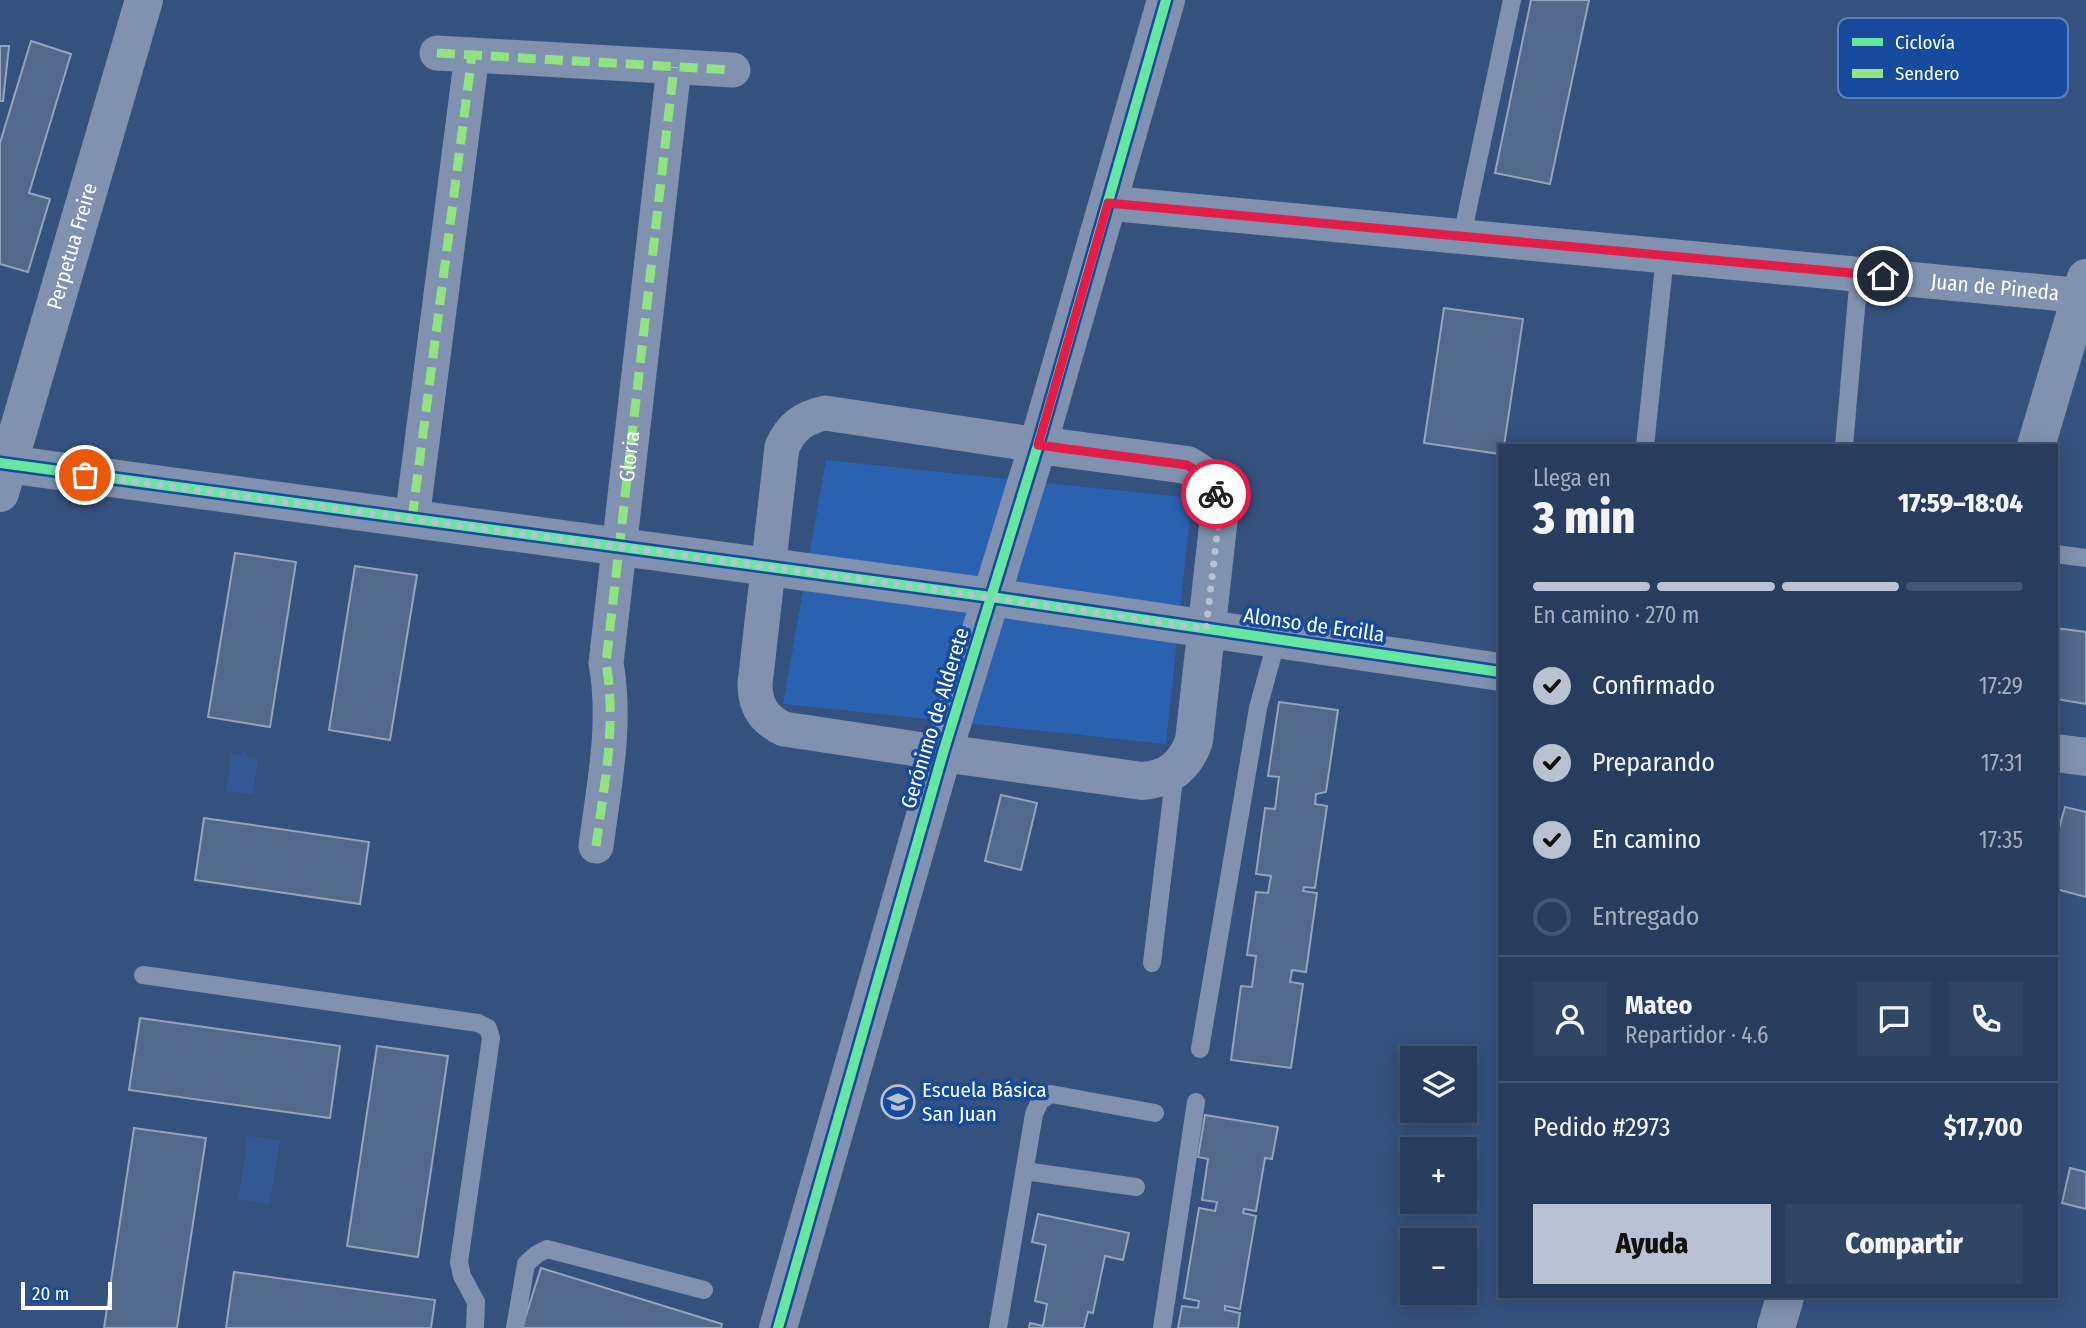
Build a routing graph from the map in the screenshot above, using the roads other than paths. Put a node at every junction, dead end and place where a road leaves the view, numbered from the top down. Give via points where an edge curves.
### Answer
1 (144, 0) edge
2 (1166, 0) edge
3 (1512, 0) edge
4 (437, 53) dead end
5 (472, 55) junction
6 (674, 66) junction
7 (733, 70) dead end
8 (1108, 203) junction
9 (1462, 236) junction
10 (1665, 256) junction
11 (1858, 274) junction
12 (2084, 290) edge
13 (1645, 444) edge
14 (1844, 444) edge
15 (2037, 444) edge
16 (1038, 445) junction
17 (3, 474) edge
18 (412, 519) junction
19 (619, 547) junction
20 (2058, 554) edge
21 (2086, 558) edge
22 (767, 566) junction
23 (992, 597) junction
24 (1206, 629) junction
25 (1277, 639) junction
26 (1498, 672) edge
27 (943, 753) junction
28 (2058, 753) edge
29 (2086, 758) edge
30 (1174, 771) junction
31 (596, 846) dead end
32 (1152, 962) dead end
33 (143, 975) dead end
34 (1200, 1049) dead end
35 (1196, 1102) dead end
36 (1155, 1113) dead end
37 (1025, 1171) junction
38 (1136, 1187) dead end
39 (704, 1290) dead end
40 (1785, 1298) edge
41 (475, 1328) edge
42 (515, 1328) edge
43 (778, 1328) edge
44 (998, 1328) edge
45 (1162, 1328) edge
46 (1776, 1328) edge

1 - 17 street, Perpetua Freire
2 - 8 street, Gerónimo de Alderete
3 - 9 lane
4 - 5 street
5 - 6 street
5 - 18 street
6 - 7 street
6 - 19 street, Gloria
8 - 9 street, Juan de Pineda
8 - 16 street, Gerónimo de Alderete
9 - 10 street, Juan de Pineda
10 - 11 street, Juan de Pineda
10 - 13 lane
11 - 12 street, Juan de Pineda
11 - 14 lane
12 - 15 street
16 - 22 street via 838,413 811,416 799,422 782,447
16 - 23 street, Gerónimo de Alderete
16 - 24 street via 1187,465 1208,478 1219,503 1219,517
17 - 18 street, Alonso de Ercilla
18 - 19 street, Alonso de Ercilla
19 - 22 street, Alonso de Ercilla
19 - 31 street, Gloria via 606,663 611,724
20 - 21 lane
22 - 23 street, Alonso de Ercilla
22 - 27 street via 755,684 764,716 784,729
23 - 24 street, Alonso de Ercilla
23 - 27 street, Gerónimo de Alderete
24 - 25 street, Alonso de Ercilla
24 - 30 street via 1194,741
25 - 26 street, Alonso de Ercilla
25 - 34 lane via 1258,708
27 - 30 street via 1142,781
27 - 43 street, Gerónimo de Alderete
28 - 29 street
30 - 32 lane
33 - 41 lane via 488,1028 491,1038 459,1262 476,1302
35 - 45 lane
36 - 37 lane via 1051,1094 1040,1101 1034,1114
37 - 38 lane
37 - 44 lane
39 - 42 lane via 547,1249 526,1264
40 - 46 street

